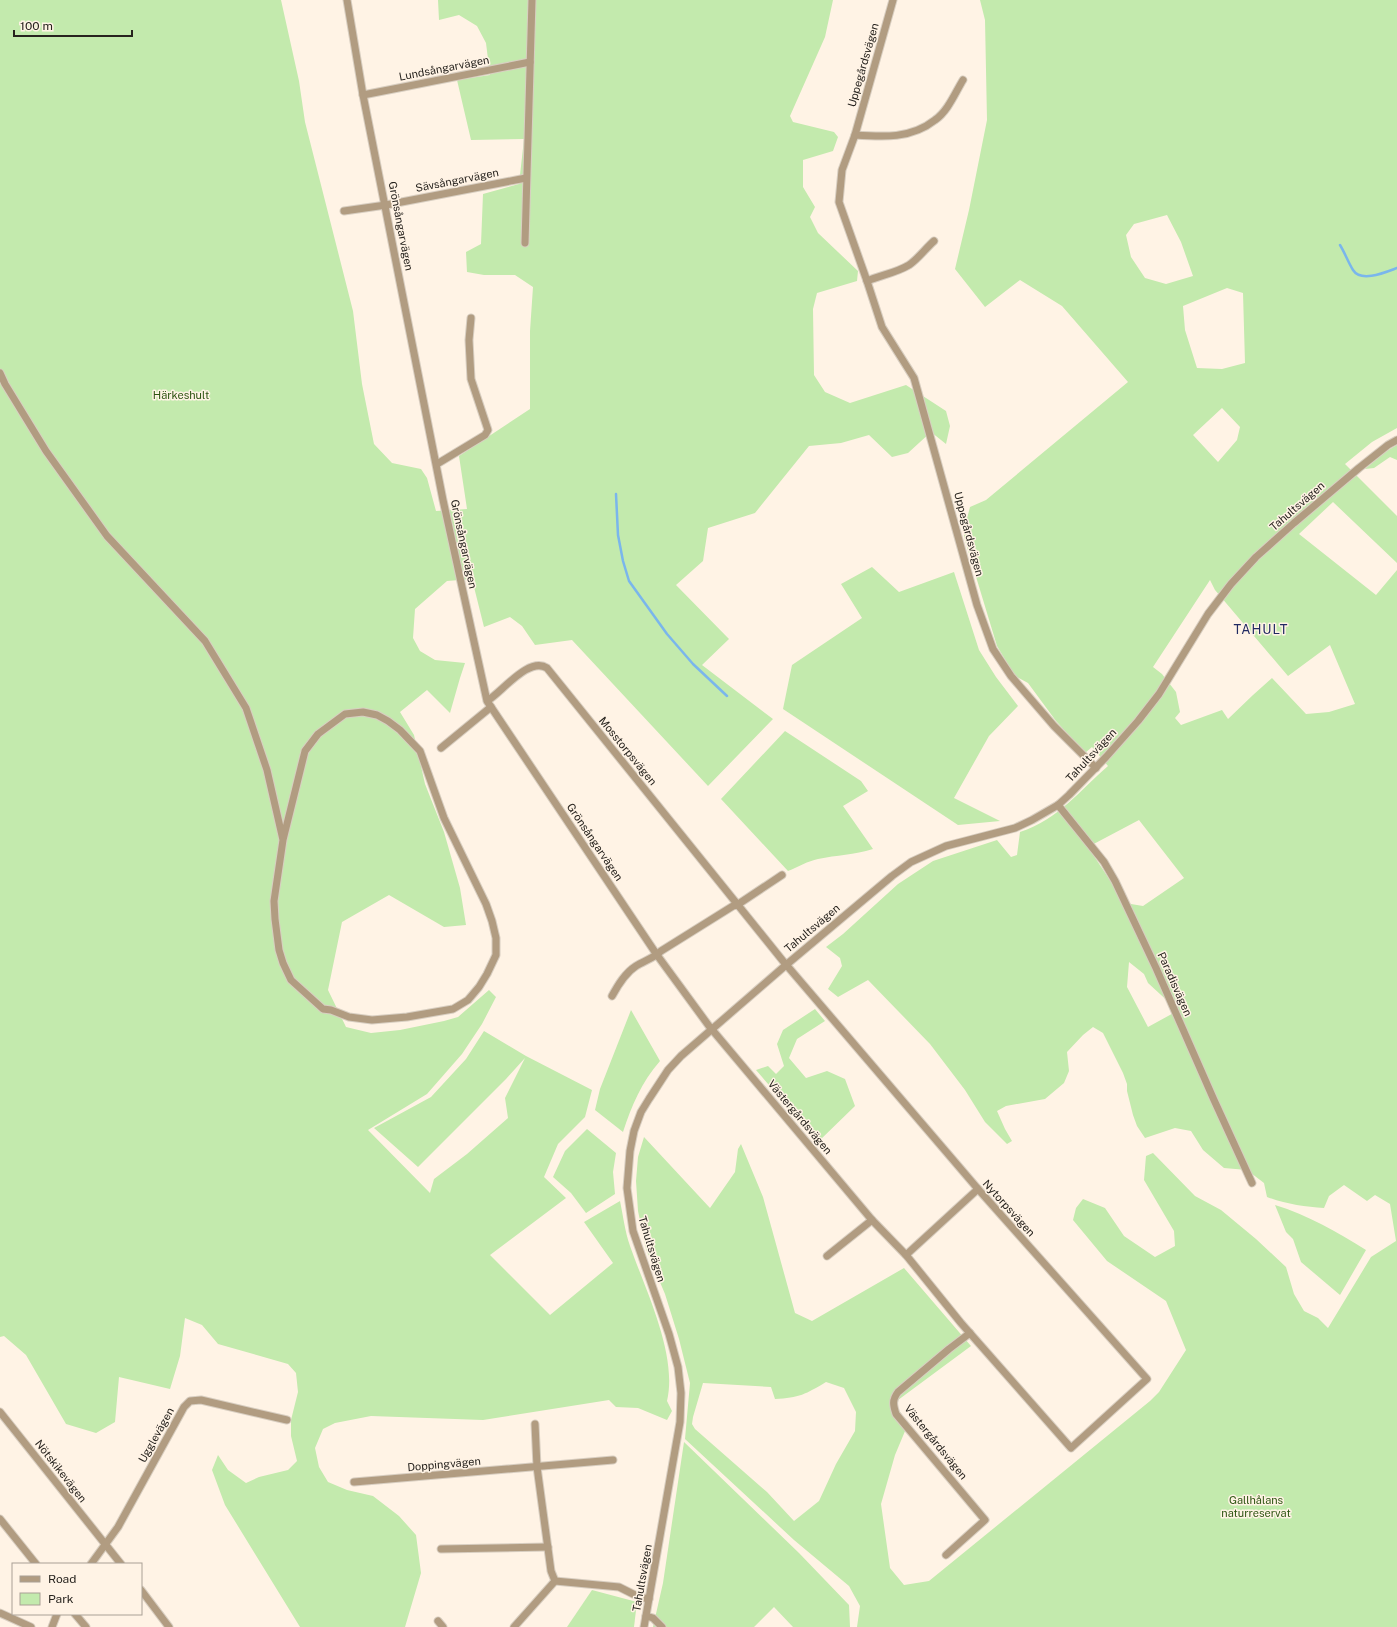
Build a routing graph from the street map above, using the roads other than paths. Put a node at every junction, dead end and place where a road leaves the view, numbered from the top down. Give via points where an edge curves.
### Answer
1 (347, 0) edge
2 (532, 0) edge
3 (894, 0) edge
4 (530, 62) junction
5 (963, 80) dead end
6 (363, 95) junction
7 (855, 135) junction
8 (526, 178) junction
9 (386, 205) junction
10 (344, 210) dead end
11 (934, 241) dead end
12 (525, 243) dead end
13 (867, 281) junction
14 (471, 318) dead end
15 (0, 373) edge
16 (1397, 440) edge
17 (437, 464) junction
18 (489, 704) junction
19 (441, 748) dead end
20 (1096, 768) junction
21 (1058, 804) junction
22 (282, 840) junction
23 (782, 875) dead end
24 (737, 905) junction
25 (658, 954) junction
26 (788, 968) junction
27 (612, 996) dead end
28 (712, 1029) junction
29 (1252, 1183) dead end
30 (978, 1189) junction
31 (872, 1220) junction
32 (906, 1255) junction
33 (828, 1256) dead end
34 (970, 1333) junction
35 (0, 1412) edge
36 (287, 1420) dead end
37 (535, 1424) dead end
38 (1071, 1448) joint
39 (613, 1460) dead end
40 (537, 1467) junction
41 (354, 1482) dead end
42 (0, 1519) edge
43 (106, 1544) junction
44 (548, 1547) junction
45 (441, 1549) dead end
46 (946, 1555) dead end
47 (35, 1563) edge
48 (92, 1563) edge
49 (120, 1563) edge
50 (555, 1581) junction
51 (142, 1591) edge
52 (649, 1599) junction
53 (0, 1613) edge
54 (57, 1615) edge
55 (76, 1615) edge
56 (646, 1616) junction
57 (438, 1621) dead end
58 (31, 1627) edge
59 (52, 1627) edge
60 (86, 1627) edge
61 (169, 1627) edge
62 (443, 1627) edge
63 (514, 1627) edge
64 (644, 1627) edge
65 (662, 1627) edge

1 - 6 street, Grönsångarvägen
2 - 4 street
3 - 7 street, Uppegårdsvägen
4 - 6 street, Lundsångarvägen
4 - 8 street
5 - 7 street via 936,120 917,130 898,136
6 - 9 street, Grönsångarvägen
7 - 13 street, Uppegårdsvägen via 842,170 839,202
8 - 9 street, Sävsångarvägen
8 - 12 street
9 - 10 street, Sävsångarvägen
9 - 17 street, Grönsångarvägen
11 - 13 street via 910,264
13 - 20 street, Uppegårdsvägen via 882,327 914,378 977,605 993,649 1011,676 1054,726
14 - 17 street via 469,340 472,379 488,430 485,435
15 - 22 street via 4,384 46,451 107,536 205,641 246,708 267,770
16 - 20 street, Tahultsvägen via 1358,468 1256,556 1208,614 1159,694
17 - 18 street, Grönsångarvägen
18 - 19 street, Mosstorpsvägen
18 - 24 street, Mosstorpsvägen via 524,670 541,665 547,668
18 - 25 street, Grönsångarvägen
20 - 21 street, Tahultsvägen
21 - 26 street, Tahultsvägen via 1014,828 946,846 912,862 883,883
21 - 29 street, Paradisvägen via 1104,862 1115,881
22 - 22 street via 306,751 318,734 345,714 363,712 377,715 394,725 420,751 444,818 492,921 496,955 479,987 468,1000 453,1009 407,1018 372,1020 323,1009 291,980 283,964 274,901
23 - 24 street
24 - 25 street
24 - 26 street, Mosstorpsvägen
25 - 27 street via 635,966 622,979
25 - 28 street, Grönsångarvägen
26 - 28 street, Tahultsvägen
26 - 30 street, Nytorpsvägen
28 - 31 street, Västergårdsvägen
28 - 52 street, Tahultsvägen via 677,1061 656,1086 641,1112 629,1158 627,1188 633,1231 669,1334 678,1367 681,1393 680,1422
30 - 32 street
30 - 38 street, Nytorpsvägen via 1147,1379
31 - 32 street, Västergårdsvägen
31 - 33 street
32 - 34 street, Västergårdsvägen
34 - 38 street, Västergårdsvägen
34 - 46 street, Västergårdsvägen via 898,1392 893,1405 896,1414 985,1520
35 - 43 street, Nötskikevägen
36 - 43 street, Ugglevägen via 201,1400 190,1401 184,1407 118,1527
37 - 40 street
39 - 40 street, Doppingvägen
40 - 41 street, Doppingvägen
40 - 44 street
42 - 47 street
43 - 48 street, Ugglevägen
43 - 49 street, Nötskikevägen
44 - 45 street
44 - 50 street
50 - 52 street via 619,1587
50 - 63 street
51 - 61 street
52 - 56 street, Tahultsvägen
53 - 58 street
54 - 59 street
55 - 60 street
56 - 64 street, Tahultsvägen
56 - 65 street via 653,1618
57 - 62 street

